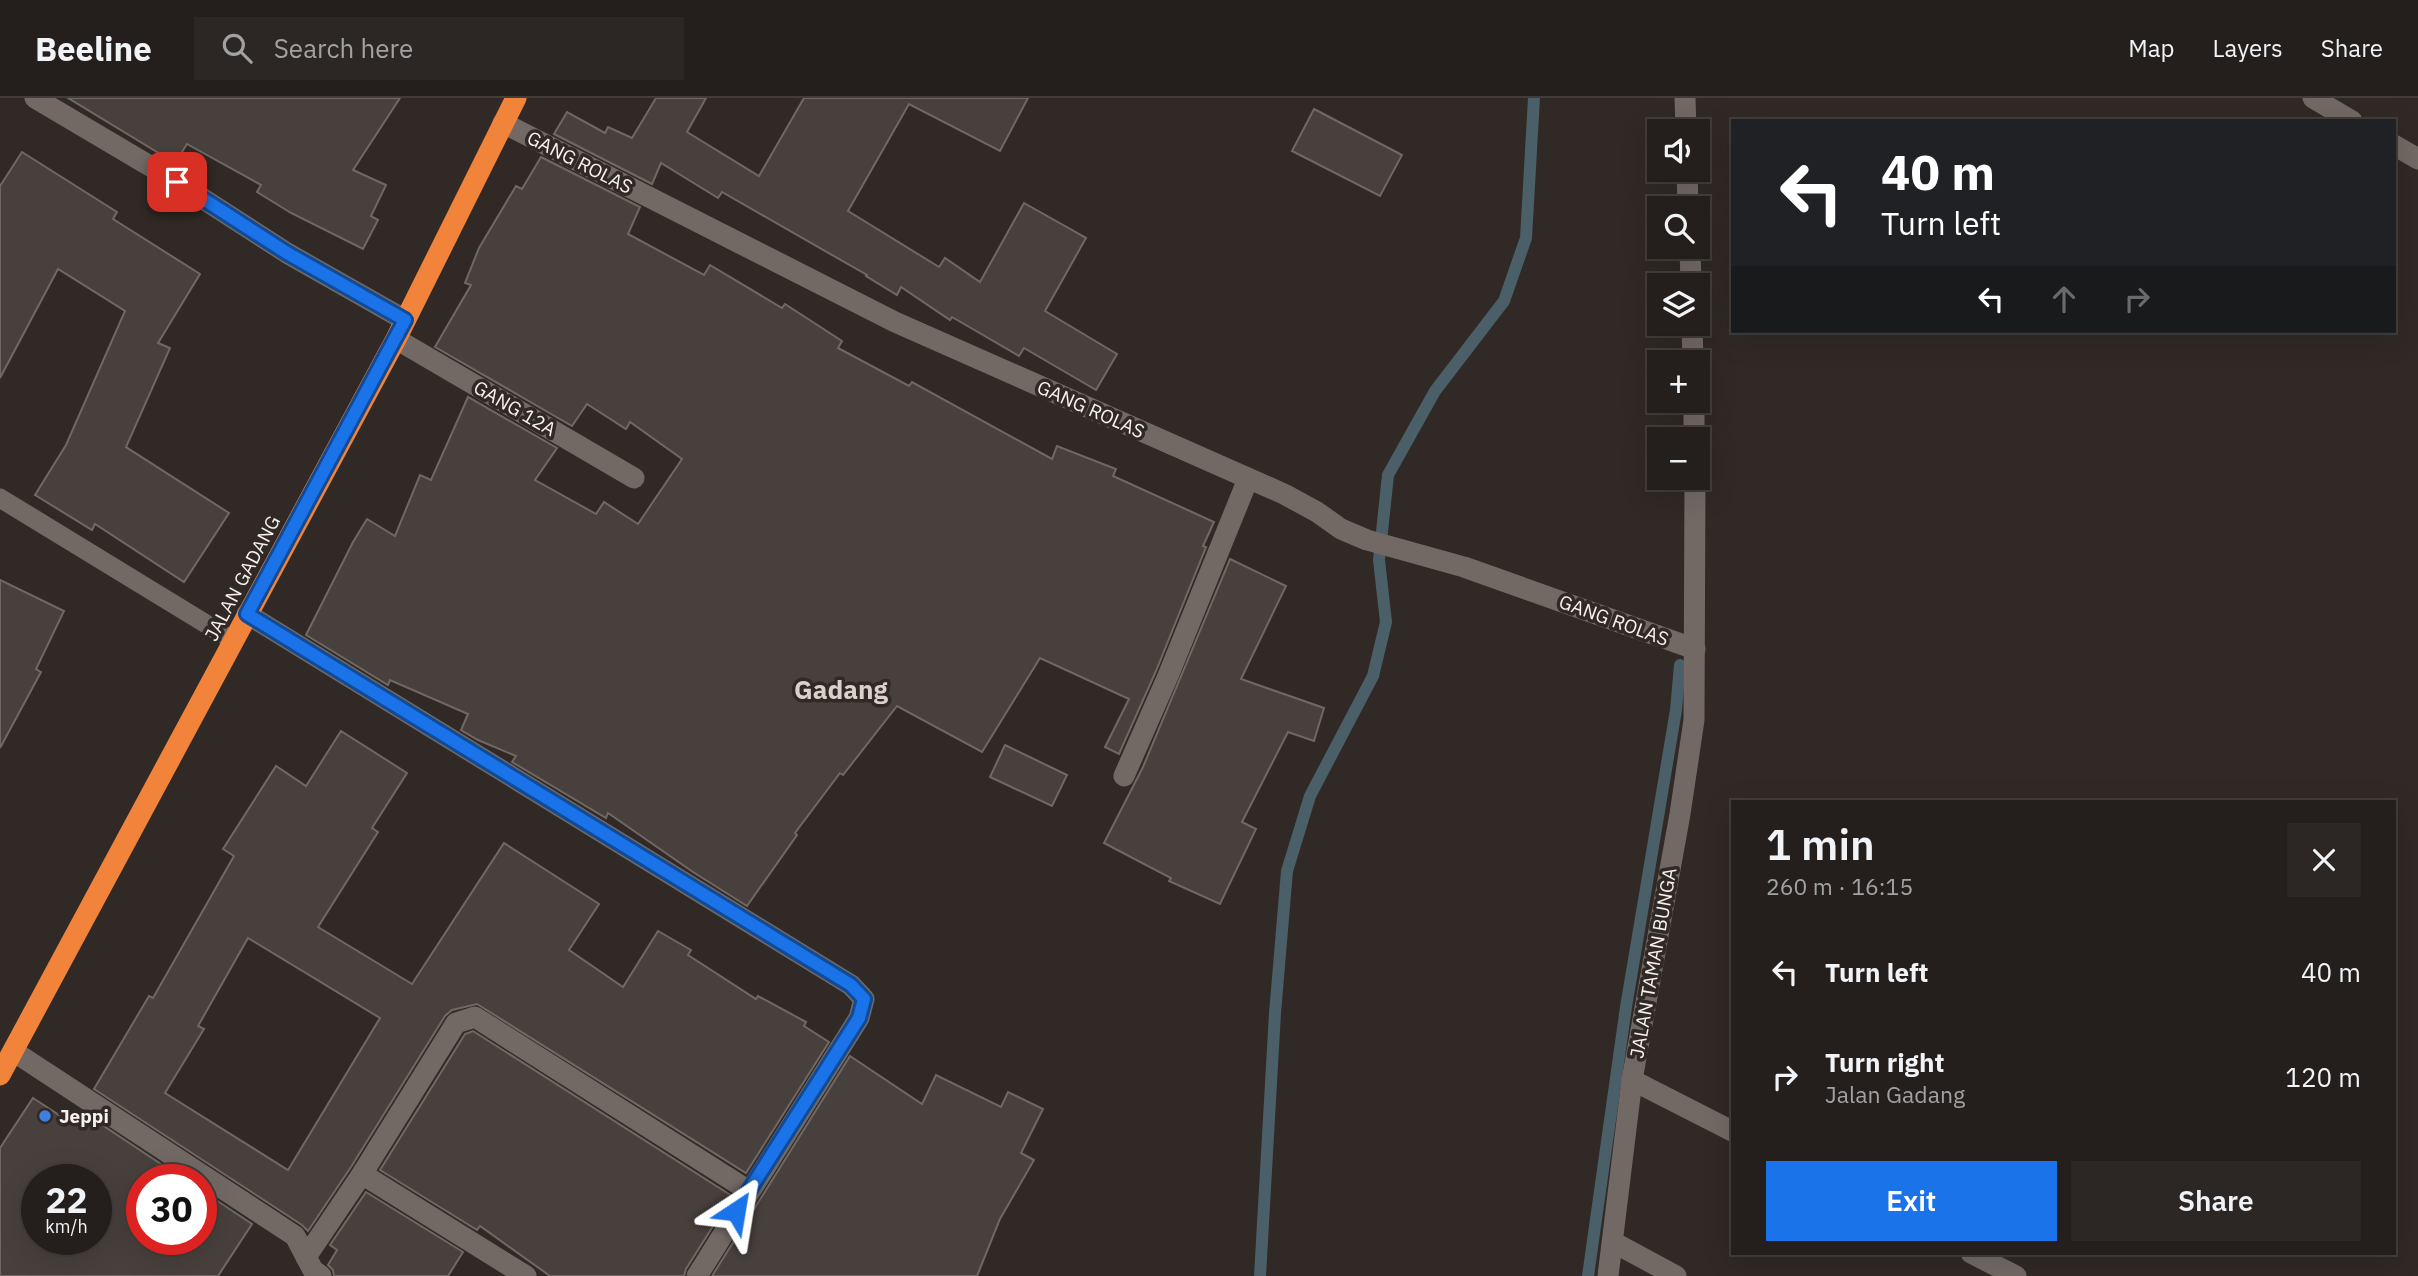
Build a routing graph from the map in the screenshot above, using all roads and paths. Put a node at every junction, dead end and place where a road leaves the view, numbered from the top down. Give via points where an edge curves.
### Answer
1 (35, 98) edge
2 (516, 98) edge
3 (1685, 98) edge
4 (2313, 98) edge
5 (1686, 119) edge
6 (2349, 119) edge
7 (503, 124) junction
8 (2396, 146) edge
9 (2418, 159) edge
10 (400, 329) junction
11 (634, 478) dead end
12 (1248, 479) junction
13 (1695, 490) edge
14 (0, 498) edge
15 (247, 614) junction
16 (234, 641) junction
17 (1695, 649) junction
18 (1124, 776) dead end
19 (13, 1051) junction
20 (0, 1075) edge
21 (1632, 1080) junction
22 (1731, 1130) edge
23 (362, 1174) junction
24 (749, 1191) junction
25 (1613, 1242) junction
26 (1974, 1255) edge
27 (306, 1257) junction
28 (321, 1276) edge
29 (526, 1276) edge
30 (696, 1276) edge
31 (1608, 1276) edge
32 (1676, 1276) edge
33 (2015, 1276) edge

1 - 10 street, GANG 12A via 177,182
2 - 7 highway, JALAN GADANG
3 - 5 street
4 - 6 street
7 - 10 highway, JALAN GADANG
7 - 12 street, GANG ROLAS via 895,321
8 - 9 street
10 - 11 street, GANG 12A
10 - 15 highway, JALAN GADANG
12 - 17 street, GANG ROLAS via 1367,540 1464,567
12 - 18 street
13 - 17 street, JALAN TAMAN BUNGA
14 - 16 lane
15 - 16 highway, JALAN GADANG
15 - 24 street via 851,985 864,999 859,1018
16 - 19 highway, JALAN GADANG
17 - 21 street, JALAN TAMAN BUNGA via 1694,720
19 - 20 highway, JALAN GADANG
19 - 27 street via 295,1236
21 - 22 street
21 - 25 street, JALAN TAMAN BUNGA
23 - 24 street via 456,1023 475,1017
23 - 27 street
23 - 29 street
24 - 30 street
25 - 31 street, JALAN TAMAN BUNGA
25 - 32 street
26 - 33 street
27 - 28 street

